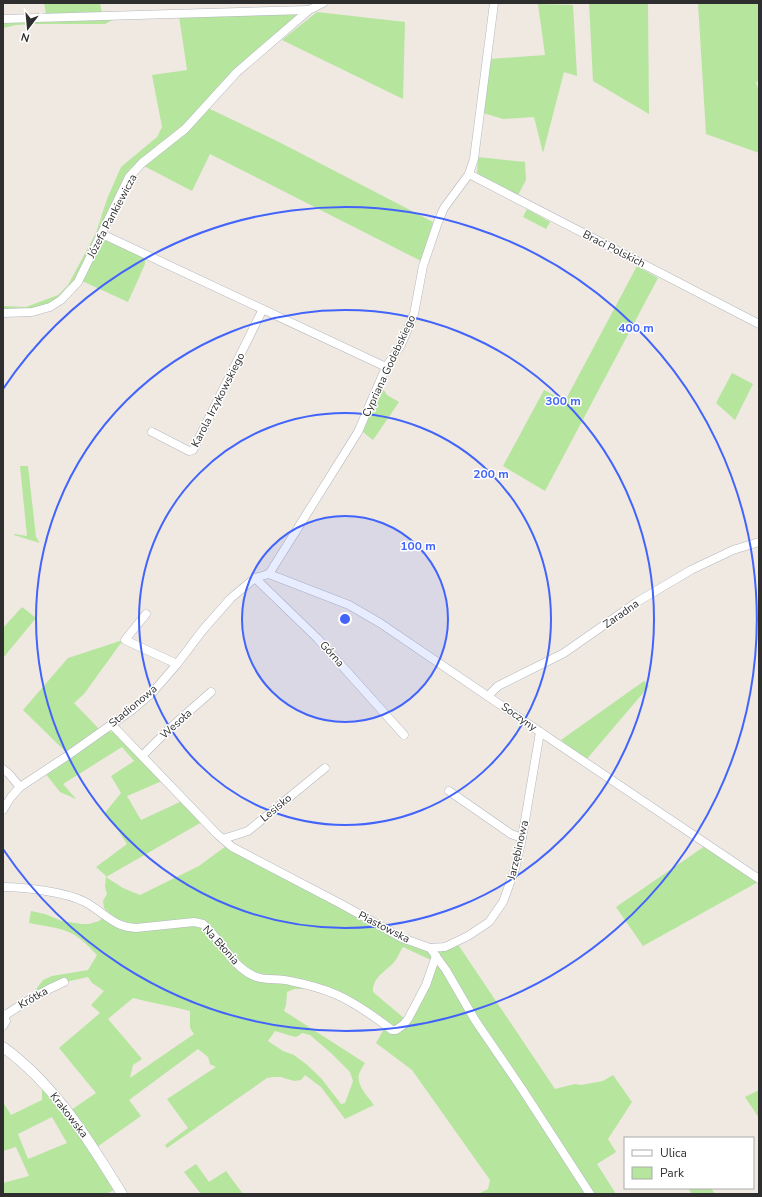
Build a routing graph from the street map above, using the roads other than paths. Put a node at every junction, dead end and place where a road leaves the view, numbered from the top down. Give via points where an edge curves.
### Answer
1 (323, 3) edge
2 (494, 3) edge
3 (310, 10) junction
4 (3, 20) edge
5 (469, 174) junction
6 (102, 234) junction
7 (263, 309) junction
8 (3, 313) edge
9 (759, 324) edge
10 (386, 367) junction
11 (152, 432) dead end
12 (759, 542) edge
13 (269, 574) junction
14 (255, 578) junction
15 (146, 614) dead end
16 (177, 664) junction
17 (211, 692) dead end
18 (488, 696) junction
19 (112, 724) junction
20 (540, 732) junction
21 (404, 735) dead end
22 (142, 756) junction
23 (325, 768) dead end
24 (3, 769) edge
25 (20, 787) junction
26 (449, 791) dead end
27 (3, 810) edge
28 (522, 838) junction
29 (223, 839) junction
30 (759, 879) edge
31 (3, 887) edge
32 (430, 948) junction
33 (436, 956) junction
34 (64, 982) dead end
35 (4, 1015) edge
36 (3, 1026) edge
37 (3, 1047) edge
38 (122, 1194) edge
39 (590, 1194) edge

1 - 3 street, Józefa Pankiewicza
2 - 5 street, Cypriana Godebskiego via 474,159
3 - 4 street
3 - 6 street, Józefa Pankiewicza via 237,72 185,129 142,163 130,177
5 - 9 street, Braci Polskich
5 - 10 street, Cypriana Godebskiego via 444,208 423,266 414,314 401,345
6 - 7 street
6 - 8 street, Józefa Pankiewicza via 78,282 61,300 50,307 32,312
7 - 10 street
7 - 11 street, Karola Irzykowskiego via 193,450 189,451
10 - 13 street, Cypriana Godebskiego via 358,432
12 - 18 street, Zaradna via 733,550 691,570 637,602 564,654 498,686
13 - 14 street, Stadionowa
13 - 18 street, Soczyny via 349,605
14 - 16 street, Stadionowa via 231,598
14 - 21 street, Górna via 317,638
15 - 16 street via 125,640
16 - 19 street, Stadionowa via 152,692
17 - 22 street, Wesoła
18 - 20 street, Soczyny
19 - 22 street, Piastowska
19 - 25 street, Stadionowa
20 - 28 street, Jarzębinowa
20 - 30 street, Soczyny
22 - 29 street, Piastowska
23 - 29 street, Lesisko via 248,831
24 - 25 street
25 - 27 street, Stadionowa
26 - 28 street via 512,834
28 - 32 street, Jarzębinowa via 516,869 503,902 489,922 446,947
29 - 32 street, Piastowska via 232,847 402,938
31 - 33 street, Na Błonia via 75,897 127,927 194,922 203,924 234,961 255,977 286,980 335,994 392,1030 396,1030 408,1019 426,985
32 - 33 street
33 - 39 street via 475,1020
34 - 35 street, Krótka
35 - 36 street via 6,1020
37 - 38 street, Krakowska via 38,1077 68,1111

